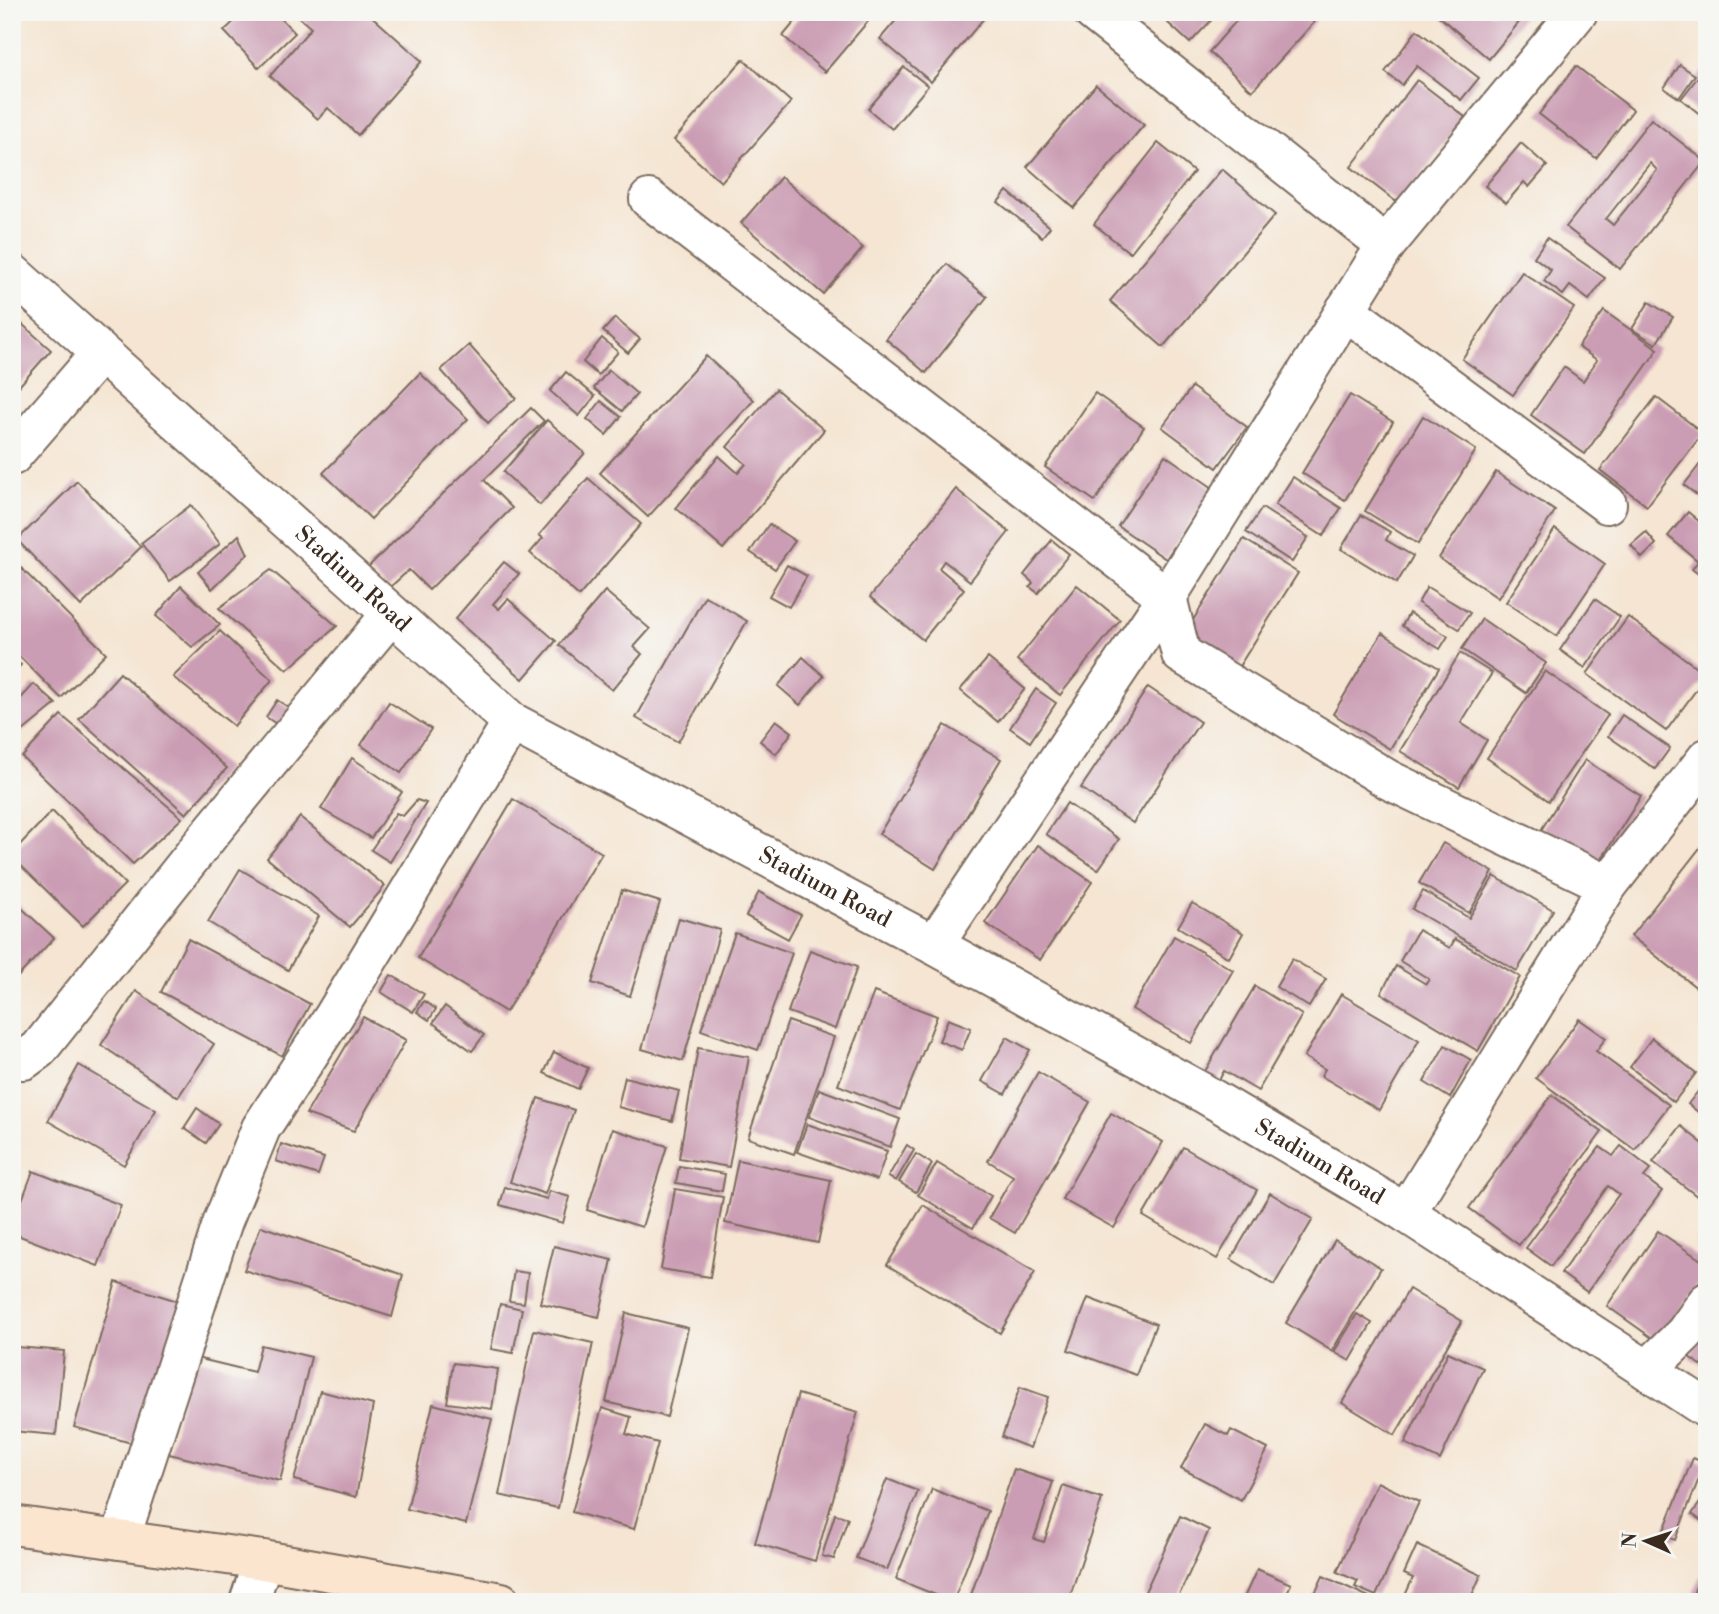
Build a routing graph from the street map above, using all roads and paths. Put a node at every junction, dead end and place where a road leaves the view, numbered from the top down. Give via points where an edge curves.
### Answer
1 (1093, 12) edge
2 (1578, 12) edge
3 (649, 199) dead end
4 (1386, 244) junction
5 (12, 273) edge
6 (1345, 310) junction
7 (100, 354) junction
8 (12, 457) edge
9 (1607, 504) dead end
10 (1167, 597) junction
11 (391, 614) junction
12 (512, 722) junction
13 (1707, 758) edge
14 (1608, 885) junction
15 (934, 945) junction
16 (12, 1060) edge
17 (1406, 1213) junction
18 (1707, 1302) edge
19 (1647, 1370) junction
20 (1707, 1409) edge
21 (12, 1525) edge
22 (121, 1540) junction
23 (263, 1560) junction
24 (249, 1602) edge
25 (501, 1602) edge

1 - 4 street
2 - 4 street
3 - 10 street
4 - 6 street
5 - 7 street, Stadium Road
6 - 9 street
6 - 10 street
7 - 8 street
7 - 11 street, Stadium Road
10 - 14 street via 1181,654 1389,780
10 - 15 street
11 - 12 street, Stadium Road
11 - 16 street via 39,1049 24,1060
12 - 15 street, Stadium Road
12 - 22 street via 261,1128 223,1221
13 - 14 street
14 - 17 street
15 - 17 street, Stadium Road via 1203,1093
17 - 19 street, Stadium Road
18 - 19 street via 1685,1333
19 - 20 street, Stadium Road
21 - 22 main road
22 - 23 main road
23 - 24 street
23 - 25 main road

